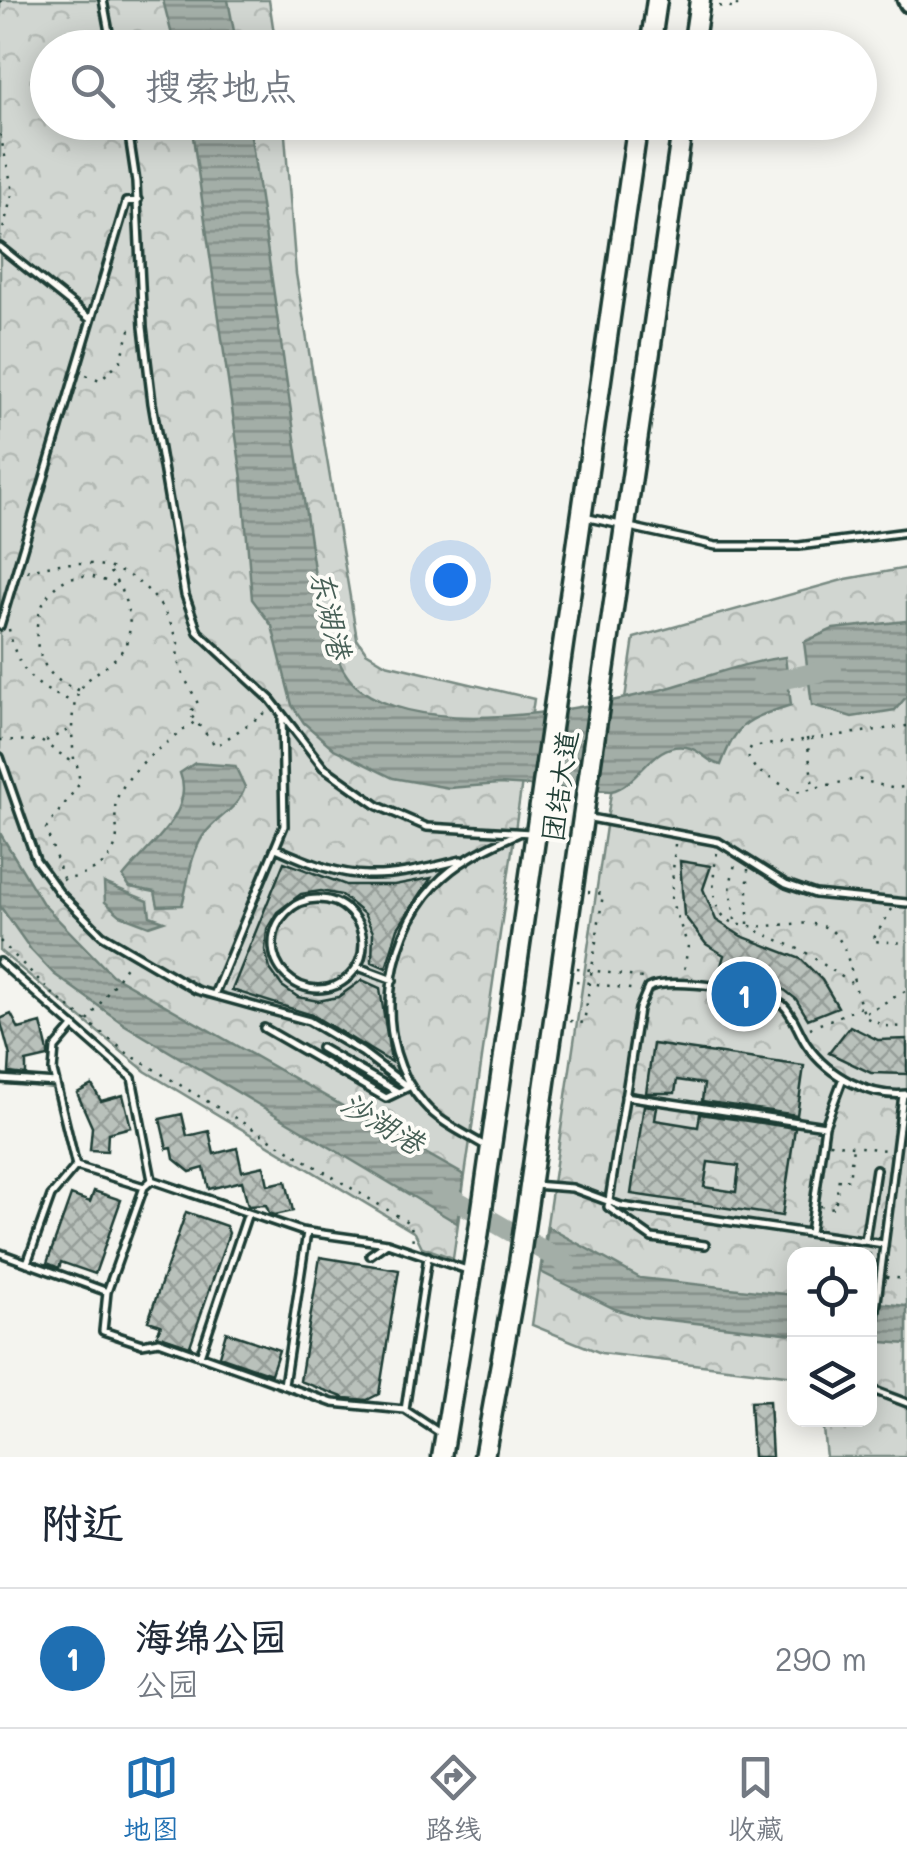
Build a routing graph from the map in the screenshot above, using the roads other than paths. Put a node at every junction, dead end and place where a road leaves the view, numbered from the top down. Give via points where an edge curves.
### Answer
1 (102, 0) edge
2 (657, 0) edge
3 (700, 0) edge
4 (108, 30) edge
5 (653, 30) edge
6 (696, 30) edge
7 (130, 140) edge
8 (635, 140) edge
9 (680, 140) edge
10 (138, 200) junction
11 (0, 247) edge
12 (90, 319) junction
13 (580, 516) junction
14 (624, 524) junction
15 (907, 532) edge
16 (0, 626) edge
17 (282, 715) junction
18 (0, 757) edge
19 (583, 812) junction
20 (527, 832) junction
21 (276, 848) junction
22 (468, 858) junction
23 (907, 903) edge
24 (0, 962) edge
25 (357, 966) junction
26 (392, 980) junction
27 (214, 995) junction
28 (74, 1026) junction
29 (264, 1028) dead end
30 (321, 1048) dead end
31 (842, 1078) junction
32 (0, 1079) edge
33 (56, 1084) junction
34 (410, 1087) junction
35 (398, 1092) junction
36 (905, 1094) edge
37 (625, 1096) junction
38 (824, 1126) junction
39 (490, 1148) junction
40 (76, 1166) junction
41 (876, 1169) dead end
42 (152, 1180) junction
43 (144, 1187) junction
44 (529, 1193) junction
45 (609, 1201) junction
46 (248, 1213) junction
47 (307, 1232) junction
48 (810, 1233) junction
49 (864, 1241) junction
50 (387, 1243) junction
51 (884, 1244) junction
52 (704, 1246) dead end
53 (0, 1253) edge
54 (370, 1255) dead end
55 (428, 1256) junction
56 (28, 1263) junction
57 (472, 1272) junction
58 (106, 1292) junction
59 (872, 1337) edge
60 (200, 1356) junction
61 (284, 1385) junction
62 (877, 1392) edge
63 (907, 1403) edge
64 (405, 1410) junction
65 (488, 1432) junction
66 (446, 1437) junction
67 (442, 1457) edge
68 (484, 1457) edge
69 (497, 1457) edge

1 - 4 lane
2 - 5 main road
3 - 6 main road
7 - 10 lane
8 - 13 main road, 团结大道
9 - 14 main road, 团结大道
10 - 12 lane via 126,202
10 - 17 lane via 143,327 192,619 207,645
11 - 12 lane
12 - 16 lane
13 - 14 lane
13 - 20 main road, 团结大道 via 539,797
14 - 15 lane via 704,544 774,548
14 - 19 main road, 团结大道
17 - 20 lane via 323,766 390,812 428,827
17 - 21 lane via 286,814
18 - 27 lane via 34,854 51,882 133,957
19 - 23 lane via 719,842 802,890
19 - 44 main road, 团结大道
20 - 22 lane
20 - 39 main road, 团结大道
21 - 22 lane via 325,870 364,878
21 - 27 lane
22 - 26 lane via 436,883 408,920
24 - 28 lane
25 - 25 lane via 362,933 342,906 309,899 281,918 275,958 297,984 330,987
25 - 26 lane
26 - 34 lane via 392,1021
27 - 34 lane via 309,1021
28 - 33 lane via 56,1048
28 - 42 lane via 132,1078
29 - 35 lane via 386,1098
30 - 35 lane
31 - 36 lane via 884,1094
31 - 37 lane via 812,1052 789,1011 774,1000 666,981 645,991
31 - 38 lane
32 - 33 lane
33 - 40 lane
34 - 35 lane
34 - 39 lane via 432,1112
36 - 51 lane
37 - 38 lane
37 - 45 lane
38 - 48 lane
39 - 57 main road, 团结大道
40 - 43 lane
40 - 56 lane via 51,1196
41 - 49 lane
42 - 43 lane
42 - 46 lane
43 - 58 lane
44 - 45 lane via 572,1188
44 - 65 main road, 团结大道
45 - 48 lane
45 - 52 lane via 608,1207 652,1238
46 - 47 lane
46 - 60 lane
47 - 50 lane
47 - 61 lane
48 - 49 lane
49 - 51 lane
50 - 54 lane
50 - 55 lane
51 - 59 lane
53 - 56 lane
55 - 57 lane
55 - 64 lane
56 - 58 lane
57 - 66 main road, 团结大道
58 - 60 lane via 103,1331
60 - 61 lane
61 - 64 lane via 340,1404
62 - 63 lane
64 - 66 lane
65 - 68 main road, 团结大道
65 - 69 main road
66 - 67 main road, 团结大道

